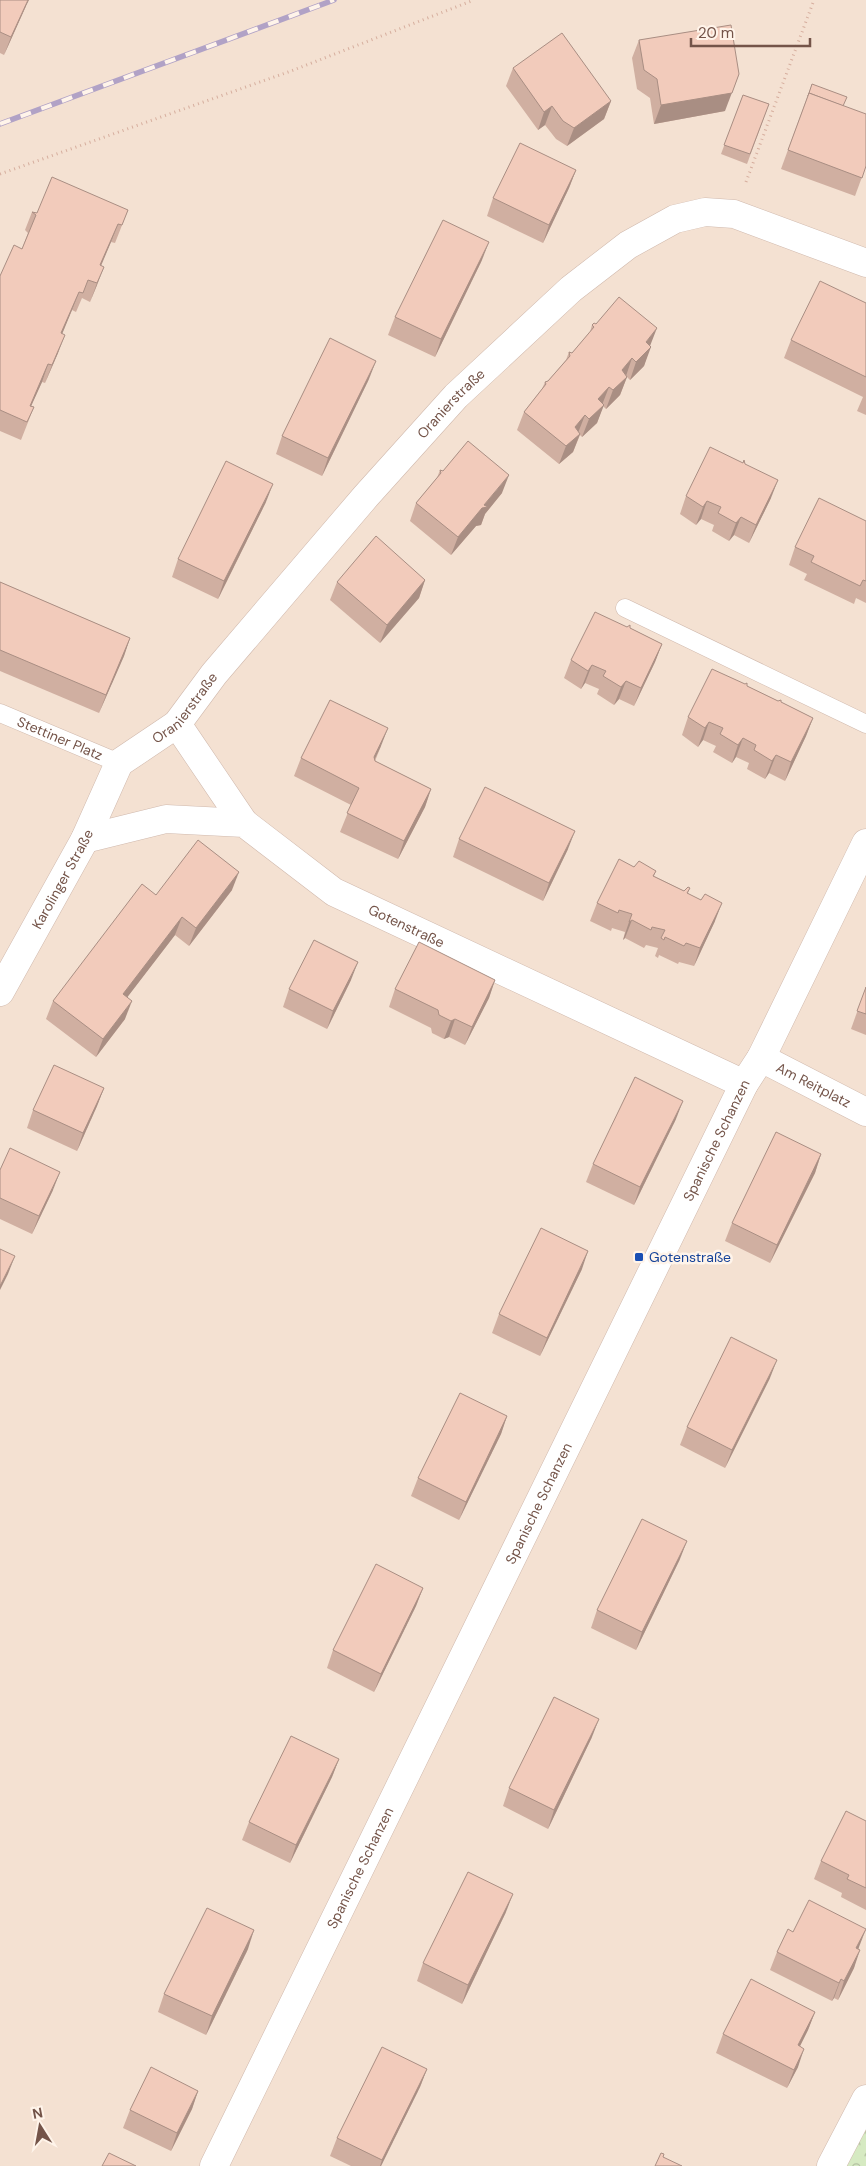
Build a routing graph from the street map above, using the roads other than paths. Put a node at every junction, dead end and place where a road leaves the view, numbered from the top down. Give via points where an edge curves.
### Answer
1 (866, 263) edge
2 (625, 608) dead end
3 (0, 713) edge
4 (177, 724) junction
5 (866, 724) edge
6 (119, 763) junction
7 (244, 823) junction
8 (85, 839) junction
9 (866, 843) edge
10 (2, 980) edge
11 (761, 1058) junction
12 (744, 1084) junction
13 (866, 1112) edge
14 (866, 2099) edge
15 (214, 2166) edge
16 (831, 2166) edge

1 - 4 street, Oranierstraße via 734,214 705,212 675,219 628,245 564,296 450,403 220,667
2 - 5 lane
3 - 6 lane, Stettiner Platz
4 - 6 street, Oranierstraße
4 - 7 street, Gotenstraße
6 - 8 street, Karolinger Straße
7 - 8 street via 166,819
7 - 12 street, Gotenstraße via 334,892
8 - 10 street, Karolinger Straße
9 - 11 street, Spanische Schanzen
11 - 12 street, Spanische Schanzen
11 - 13 street, Am Reitplatz
12 - 15 street, Spanische Schanzen
14 - 16 street

